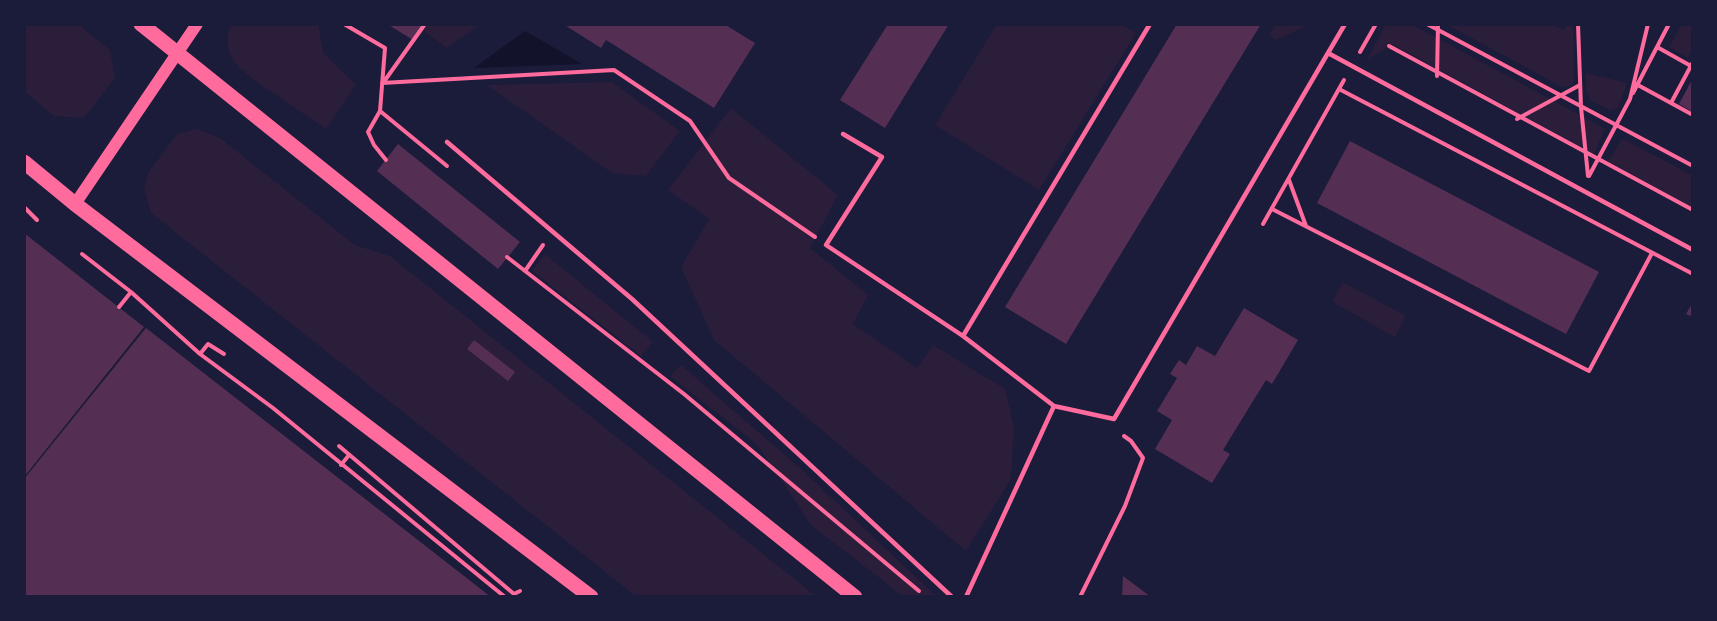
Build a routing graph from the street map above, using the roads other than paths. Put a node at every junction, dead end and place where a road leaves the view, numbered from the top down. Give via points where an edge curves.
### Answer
1 (141, 24) edge
2 (197, 24) edge
3 (1150, 24) edge
4 (1345, 24) edge
5 (177, 53) junction
6 (1328, 53) junction
7 (843, 134) dead end
8 (447, 142) dead end
9 (24, 162) edge
10 (75, 204) junction
11 (1693, 250) edge
12 (963, 336) junction
13 (1054, 406) junction
14 (591, 597) edge
15 (855, 597) edge
16 (952, 597) edge
17 (966, 597) edge

1 - 5 main road
2 - 5 main road
3 - 12 lane
4 - 6 lane
5 - 10 main road
5 - 15 main road
6 - 11 lane
6 - 13 lane via 1114,419
7 - 12 lane via 882,157 826,245
8 - 16 lane via 632,299
9 - 10 main road
10 - 14 main road
12 - 13 lane
13 - 17 lane

